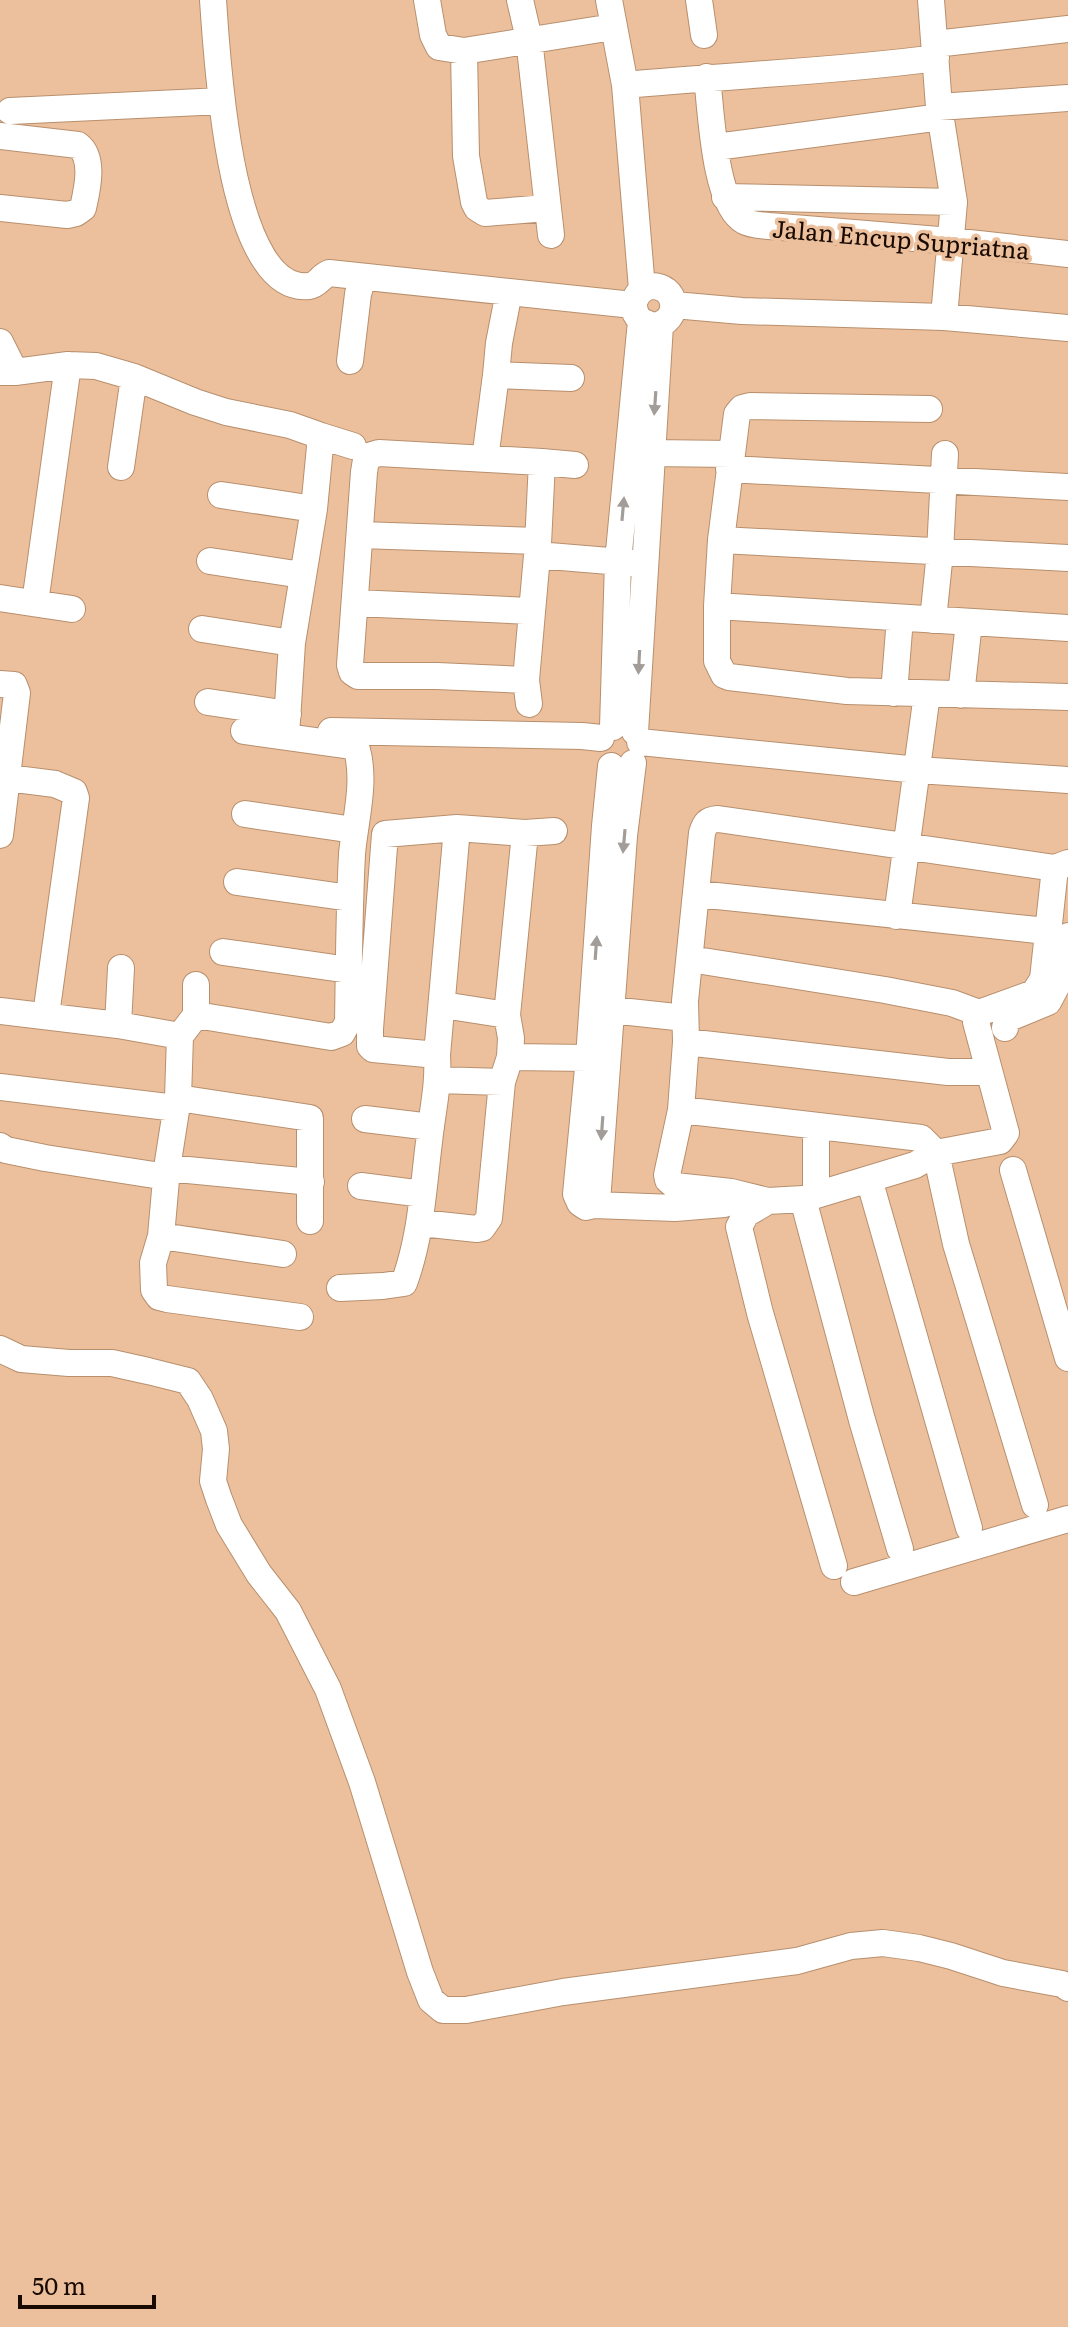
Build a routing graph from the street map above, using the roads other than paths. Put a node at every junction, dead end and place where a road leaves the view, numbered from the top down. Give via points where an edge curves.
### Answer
1 (213, 0) edge
2 (427, 0) edge
3 (520, 0) edge
4 (609, 0) edge
5 (699, 0) edge
6 (931, 0) edge
7 (613, 27) junction
8 (1068, 29) edge
9 (704, 35) dead end
10 (529, 39) junction
11 (464, 51) junction
12 (936, 51) junction
13 (707, 77) junction
14 (625, 85) junction
15 (1068, 98) edge
16 (222, 101) junction
17 (10, 111) dead end
18 (940, 112) junction
19 (0, 136) edge
20 (716, 147) junction
21 (725, 197) junction
22 (954, 202) junction
23 (0, 208) edge
24 (547, 208) junction
25 (551, 235) dead end
26 (951, 241) junction
27 (1068, 254) edge
28 (363, 277) junction
29 (509, 292) junction
30 (650, 309) junction
31 (944, 317) junction
32 (1068, 328) edge
33 (0, 342) edge
34 (350, 361) dead end
35 (68, 365) junction
36 (7, 372) edge
37 (496, 375) junction
38 (134, 377) junction
39 (571, 378) dead end
40 (929, 409) dead end
41 (321, 436) junction
42 (353, 446) dead end
43 (651, 453) junction
44 (945, 454) dead end
45 (485, 459) junction
46 (542, 462) junction
47 (731, 462) junction
48 (575, 465) dead end
49 (121, 467) dead end
50 (944, 481) junction
51 (1068, 487) edge
52 (221, 495) dead end
53 (314, 509) junction
54 (360, 535) junction
55 (721, 540) junction
56 (537, 547) junction
57 (940, 552) junction
58 (632, 555) junction
59 (1068, 558) edge
60 (210, 561) dead end
61 (302, 575) junction
62 (0, 598) edge
63 (35, 603) junction
64 (356, 603) junction
65 (717, 606) junction
66 (72, 609) dead end
67 (531, 611) junction
68 (900, 618) junction
69 (933, 620) junction
70 (969, 622) junction
71 (1068, 628) edge
72 (202, 629) dead end
73 (292, 643) junction
74 (0, 684) edge
75 (894, 693) junction
76 (927, 694) junction
77 (961, 695) junction
78 (1068, 697) edge
79 (208, 702) dead end
80 (7, 711) edge
81 (287, 725) junction
82 (244, 731) dead end
83 (331, 731) dead end
84 (424, 746) dead end
85 (619, 746) junction
86 (918, 770) junction
87 (8, 778) junction
88 (1068, 780) edge
89 (245, 814) dead end
90 (457, 828) junction
91 (354, 830) junction
92 (554, 831) dead end
93 (525, 833) junction
94 (0, 835) edge
95 (906, 848) junction
96 (1062, 866) edge
97 (237, 882) dead end
98 (698, 894) junction
99 (350, 898) junction
100 (897, 916) junction
101 (1037, 930) dead end
102 (1068, 936) edge
103 (223, 952) dead end
104 (690, 959) junction
105 (1066, 966) edge
106 (121, 968) dead end
107 (349, 970) junction
108 (196, 985) dead end
109 (612, 1002) junction
110 (443, 1005) junction
111 (0, 1011) edge
112 (979, 1013) junction
113 (46, 1015) junction
114 (686, 1021) junction
115 (118, 1025) junction
116 (188, 1026) junction
117 (1005, 1028) dead end
118 (510, 1037) junction
119 (598, 1052) junction
120 (438, 1068) junction
121 (989, 1072) junction
122 (502, 1082) junction
123 (0, 1087) edge
124 (177, 1103) junction
125 (681, 1110) junction
126 (365, 1119) dead end
127 (816, 1126) junction
128 (431, 1127) junction
129 (0, 1146) edge
130 (936, 1153) junction
131 (1013, 1170) dead end
132 (167, 1172) junction
133 (869, 1179) junction
134 (311, 1182) junction
135 (361, 1186) dead end
136 (423, 1194) junction
137 (809, 1197) junction
138 (768, 1201) junction
139 (310, 1221) dead end
140 (421, 1223) junction
141 (161, 1236) junction
142 (283, 1254) dead end
143 (340, 1288) dead end
144 (300, 1317) dead end
145 (0, 1349) edge
146 (1068, 1358) edge
147 (210, 1384) dead end
148 (209, 1416) junction
149 (1035, 1505) dead end
150 (1068, 1519) edge
151 (969, 1528) dead end
152 (900, 1549) dead end
153 (1068, 1988) edge

1 - 16 street
2 - 11 street via 439,47
3 - 10 street
4 - 7 street
5 - 9 street
6 - 12 street
7 - 10 street
7 - 14 street
8 - 12 street
10 - 11 street
10 - 24 street
11 - 24 street via 466,156 477,208 485,213
12 - 13 street via 882,65
12 - 18 street
13 - 14 street
13 - 20 street
14 - 30 street
15 - 18 street
16 - 17 street
16 - 28 street via 243,209 277,276 308,286 329,273
18 - 20 street
18 - 22 street
19 - 23 street via 78,145 88,167 83,208 76,213
20 - 21 street
21 - 22 street
21 - 26 street, Jalan Encup Supriatna via 744,221 761,225
22 - 26 street
24 - 25 street
26 - 27 street, Jalan Encup Supriatna
26 - 31 street
28 - 29 street
28 - 34 street
29 - 30 street
29 - 37 street
30 - 31 street
30 -> 43 street
58 -> 30 street
31 - 32 street
33 - 36 street
35 - 36 street
35 - 38 street via 96,366
35 - 63 street
37 - 39 street
37 - 45 street
38 - 41 street via 195,402
38 - 49 street
40 - 47 street via 742,408
41 - 42 street
41 - 53 street
43 - 47 street
43 - 58 street
44 - 50 street
45 - 46 street
45 - 54 street via 369,456
46 - 48 street
46 - 56 street
47 - 50 street
47 - 55 street
50 - 51 street
50 - 57 street
52 - 53 street
53 - 61 street
54 - 56 street
54 - 64 street
55 - 57 street
55 - 65 street
56 - 58 street
56 - 67 street
57 - 59 street
57 - 69 street
58 - 85 street
60 - 61 street
61 - 73 street
62 - 63 street
63 - 66 street
64 - 67 street
64 - 67 street via 350,665 358,676 437,676 527,692
65 - 68 street
65 - 75 street via 717,661 726,676
68 - 69 street
68 - 75 street
69 - 70 street
70 - 71 street
70 - 77 street
72 - 73 street
73 - 81 street
74 - 80 street via 16,687
75 - 76 street
76 - 77 street
76 - 86 street
77 - 78 street
79 - 81 street
80 - 87 street
81 - 82 street
81 - 91 street via 357,750 361,782
83 - 85 street via 582,736
84 - 85 street
85 - 86 street
85 -> 109 street via 624,836
119 -> 85 street via 605,826
86 - 88 street
86 - 95 street
87 - 94 street
87 - 113 street via 63,786 76,798
89 - 91 street
90 - 93 street
90 - 110 street
90 - 120 street via 385,834 370,1046
91 - 99 street
92 - 93 street
93 - 118 street
95 - 96 street
95 - 98 street via 710,820 702,833
95 - 100 street
96 - 112 street via 1043,979 1034,993
97 - 99 street
98 - 100 street
98 - 104 street
99 - 107 street
100 - 101 street
102 - 105 street
103 - 107 street
104 - 112 street via 885,990
104 - 114 street
105 - 117 street via 1048,1002 1007,1019
106 - 115 street
107 - 116 street via 348,1022 339,1036
108 - 116 street
109 - 114 street
109 - 119 street
110 - 118 street
110 - 120 street
111 - 113 street
112 - 121 street via 976,1022
113 - 115 street
114 - 121 street via 948,1072
114 - 125 street
115 - 116 street
116 - 124 street
118 - 119 street
118 - 122 street
119 - 138 street via 594,1205 675,1208
120 - 122 street
120 - 128 street
121 - 130 street via 1004,1138
122 - 140 street via 488,1222 477,1229
123 - 124 street
124 - 132 street
124 - 134 street via 310,1118
125 - 127 street
125 - 138 street via 667,1175 670,1183
126 - 128 street
127 - 130 street via 921,1138
127 - 137 street
128 - 136 street
129 - 132 street via 45,1158
130 - 133 street
130 - 149 street via 956,1244
131 - 146 street
132 - 134 street
132 - 141 street
133 - 137 street
133 - 151 street
134 - 139 street
135 - 136 street
136 - 140 street
137 - 138 street
137 - 152 street via 862,1420
138 - 150 street via 746,1214 739,1227 760,1313 844,1574
140 - 143 street via 404,1283
141 - 142 street
141 - 144 street via 152,1275 159,1297
145 - 148 street via 21,1359 112,1363 188,1381
147 - 148 street
148 - 153 street via 215,1440 213,1481 221,1505 259,1574 284,1603 328,1689 420,1972 431,2000 443,2010 797,1961 883,1943

